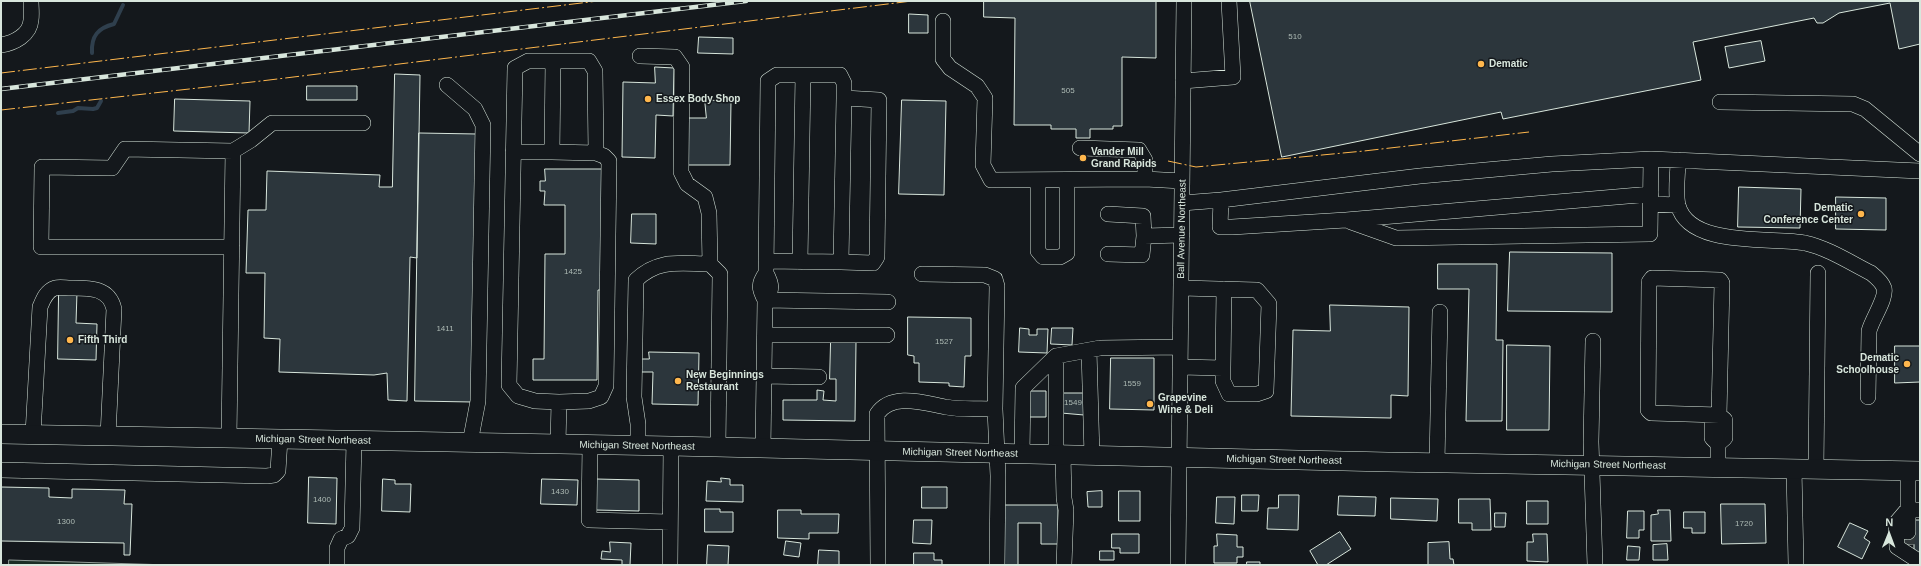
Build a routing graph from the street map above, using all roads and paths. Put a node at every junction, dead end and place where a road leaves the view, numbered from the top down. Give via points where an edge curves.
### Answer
1 (31, 1) edge
2 (1184, 1) edge
3 (1228, 1) edge
4 (942, 21) dead end
5 (1, 44) edge
6 (640, 56) dead end
7 (554, 61) junction
8 (803, 75) junction
9 (1183, 81) junction
10 (447, 85) dead end
11 (844, 98) junction
12 (1720, 102) dead end
13 (363, 123) dead end
14 (1080, 148) dead end
15 (233, 151) junction
16 (513, 152) junction
17 (552, 152) junction
18 (596, 153) junction
19 (1920, 154) edge
20 (1651, 159) junction
21 (1678, 160) junction
22 (1920, 171) edge
23 (1145, 179) junction
24 (1038, 180) junction
25 (1067, 180) junction
26 (1182, 181) junction
27 (1651, 199) junction
28 (1221, 200) junction
29 (1182, 203) junction
30 (1678, 205) junction
31 (1108, 214) dead end
32 (1346, 220) junction
33 (1182, 235) junction
34 (1144, 236) junction
35 (232, 247) junction
36 (1108, 254) dead end
37 (800, 262) junction
38 (841, 262) junction
39 (710, 264) junction
40 (766, 267) junction
41 (1818, 273) dead end
42 (922, 274) dead end
43 (1181, 288) junction
44 (1224, 289) junction
45 (765, 300) junction
46 (888, 302) dead end
47 (1440, 312) dead end
48 (765, 335) junction
49 (887, 335) dead end
50 (1593, 341) dead end
51 (1180, 348) junction
52 (1089, 350) junction
53 (1056, 356) junction
54 (1180, 367) junction
55 (1223, 368) junction
56 (764, 376) junction
57 (819, 377) dead end
58 (1868, 397) dead end
59 (559, 402) junction
60 (995, 409) junction
61 (1719, 415) junction
62 (1, 434) edge
63 (33, 434) junction
64 (108, 436) junction
65 (229, 438) junction
66 (280, 440) junction
67 (354, 441) junction
68 (470, 443) junction
69 (558, 444) junction
70 (590, 445) junction
71 (638, 446) junction
72 (671, 446) junction
73 (718, 447) junction
74 (763, 449) junction
75 (878, 452) junction
76 (998, 454) junction
77 (1022, 454) junction
78 (1060, 455) junction
79 (1092, 456) junction
80 (1179, 458) junction
81 (1437, 463) junction
82 (1592, 465) junction
83 (1718, 467) junction
84 (1794, 468) junction
85 (1816, 469) junction
86 (1, 470) edge
87 (1914, 471) edge
88 (1914, 510) edge
89 (670, 522) junction
90 (1911, 548) edge
91 (337, 565) edge
92 (670, 565) edge
93 (878, 565) edge
94 (997, 565) edge
95 (1064, 565) edge
96 (1178, 565) edge
97 (1594, 565) edge
98 (1796, 565) edge

1 - 5 street via 32,22 26,32 17,40
2 - 9 street, Ball Avenue Northeast
3 - 9 street via 1233,77
4 - 24 street via 943,59 950,68 977,86 985,98 983,165 992,180
6 - 39 street via 674,57 682,67 681,172 687,184 706,197 709,213
7 - 16 street via 528,61 515,68
7 - 17 street
7 - 18 street via 589,61 595,71
8 - 11 street via 840,75 844,83
8 - 37 street
8 - 40 street via 777,74 768,80
9 - 26 street, Ball Avenue Northeast
10 - 68 street via 475,109 483,125 478,401
11 - 38 street
11 - 38 street via 879,100 877,256 873,263
12 - 19 street via 1853,104 1866,109
13 - 15 street via 272,122
14 - 23 street via 1138,150 1145,160
15 - 35 street
15 - 35 street via 125,149 112,168 42,167 41,247
16 - 17 street
16 - 59 street via 509,385 518,396 535,401
17 - 18 street
18 - 59 street via 609,161 606,386 601,397 589,402
20 - 21 street
20 - 27 street
20 - 28 street via 1552,164 1420,176
21 - 22 street
21 - 30 street
23 - 25 street
23 - 26 street
24 - 25 street
24 - 25 street via 1038,251 1043,257 1060,257 1067,252
26 - 29 street, Ball Avenue Northeast
27 - 30 street
27 - 32 street
27 - 32 street via 1650,234 1396,238
28 - 29 street
28 - 32 street via 1220,227
29 - 33 street, Ball Avenue Northeast
30 - 58 street via 1689,223 1704,231 1729,237 1805,243 1872,273 1884,288 1884,297 1869,331
31 - 34 street via 1142,216
33 - 34 street
33 - 43 street, Ball Avenue Northeast
34 - 36 street via 1142,255
35 - 65 street
37 - 38 street
37 - 40 street
39 - 71 street via 661,264 646,270 636,280 634,397
39 - 73 street via 720,274
40 - 45 street via 771,282 771,293
41 - 85 street
42 - 60 street via 985,275 995,279
43 - 44 street
43 - 51 street, Ball Avenue Northeast
44 - 55 street
44 - 55 street via 1257,290 1270,304 1266,392 1229,394 1223,381
45 - 46 street
45 - 48 street
47 - 81 street
48 - 49 street
48 - 56 street
50 - 82 street
51 - 52 street
51 - 54 street, Ball Avenue Northeast
52 - 53 street
52 - 79 street
53 - 77 street via 1023,388
53 - 78 street
54 - 55 street
54 - 80 street, Ball Avenue Northeast
56 - 57 street
56 - 74 street
59 - 69 street
60 - 75 street via 945,407 922,402 892,402 881,408 877,414
60 - 76 street
61 - 61 street via 1722,283 1720,280 1652,278 1649,282 1648,410 1651,413
61 - 83 street via 1725,420 1725,438 1718,444
62 - 63 main road, Michigan Street Northeast
63 - 64 main road, Michigan Street Northeast
63 - 64 street via 40,307 45,294 55,288 92,288 107,294 113,302 114,309
64 - 65 main road, Michigan Street Northeast
65 - 66 main road, Michigan Street Northeast
66 - 67 main road, Michigan Street Northeast
66 - 86 street via 278,471 267,476
67 - 68 main road, Michigan Street Northeast
67 - 91 street via 352,528 348,536 339,543
68 - 69 main road, Michigan Street Northeast
69 - 70 main road, Michigan Street Northeast
70 - 71 main road, Michigan Street Northeast
70 - 89 street via 589,520
71 - 72 main road, Michigan Street Northeast
72 - 73 main road, Michigan Street Northeast
72 - 89 street
73 - 74 main road, Michigan Street Northeast
74 - 75 main road, Michigan Street Northeast
75 - 76 main road, Michigan Street Northeast
75 - 93 street
76 - 77 main road, Michigan Street Northeast
76 - 94 street
77 - 78 main road, Michigan Street Northeast
78 - 79 main road, Michigan Street Northeast
78 - 95 street via 1066,510
79 - 80 main road, Michigan Street Northeast
80 - 81 main road, Michigan Street Northeast
80 - 96 street, Ball Avenue Northeast
81 - 82 main road, Michigan Street Northeast
82 - 83 main road, Michigan Street Northeast
82 - 97 street
83 - 84 main road, Michigan Street Northeast
84 - 85 main road, Michigan Street Northeast
84 - 98 street
85 - 87 main road, Michigan Street Northeast
87 - 88 street
88 - 90 street
88 - 90 street via 1896,523 1896,547
89 - 92 street

